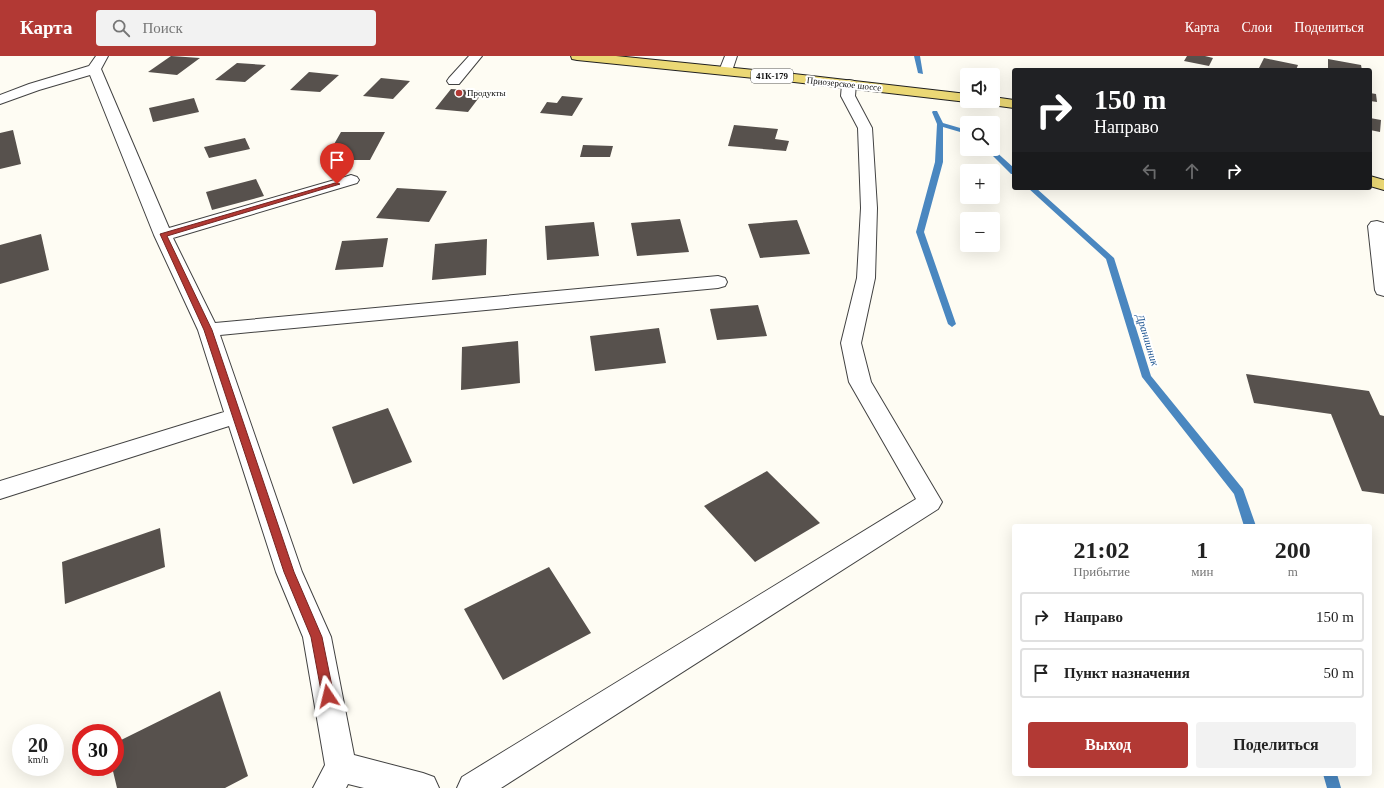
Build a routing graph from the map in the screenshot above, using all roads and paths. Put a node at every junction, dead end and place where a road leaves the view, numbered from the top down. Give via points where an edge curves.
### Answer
1 (102, 56) edge
2 (476, 56) edge
3 (577, 56) edge
4 (731, 56) edge
5 (94, 69) junction
6 (726, 71) junction
7 (454, 81) dead end
8 (849, 84) junction
9 (960, 97) edge
10 (0, 100) edge
11 (1000, 102) edge
12 (1012, 104) edge
13 (351, 180) dead end
14 (1372, 182) edge
15 (1384, 185) edge
16 (1384, 228) edge
17 (163, 234) junction
18 (718, 282) dead end
19 (1384, 290) edge
20 (208, 330) junction
21 (236, 416) junction
22 (0, 490) edge
23 (335, 778) edge
24 (423, 788) edge
25 (473, 788) edge

1 - 5 street
2 - 7 street
3 - 6 main road, Приозерское шоссе / 41К-179
4 - 6 street
5 - 10 street
5 - 17 street
6 - 8 main road, Приозерское шоссе / 41К-179
8 - 9 main road, Приозерское шоссе / 41К-179
8 - 25 street via 848,96 865,128 869,208 866,278 851,343 860,382 930,502
11 - 12 main road
13 - 17 street
14 - 15 main road
16 - 19 street via 1377,226
17 - 20 street
18 - 20 street
20 - 21 street
21 - 22 street
21 - 23 street via 289,572 316,637
23 - 24 street

